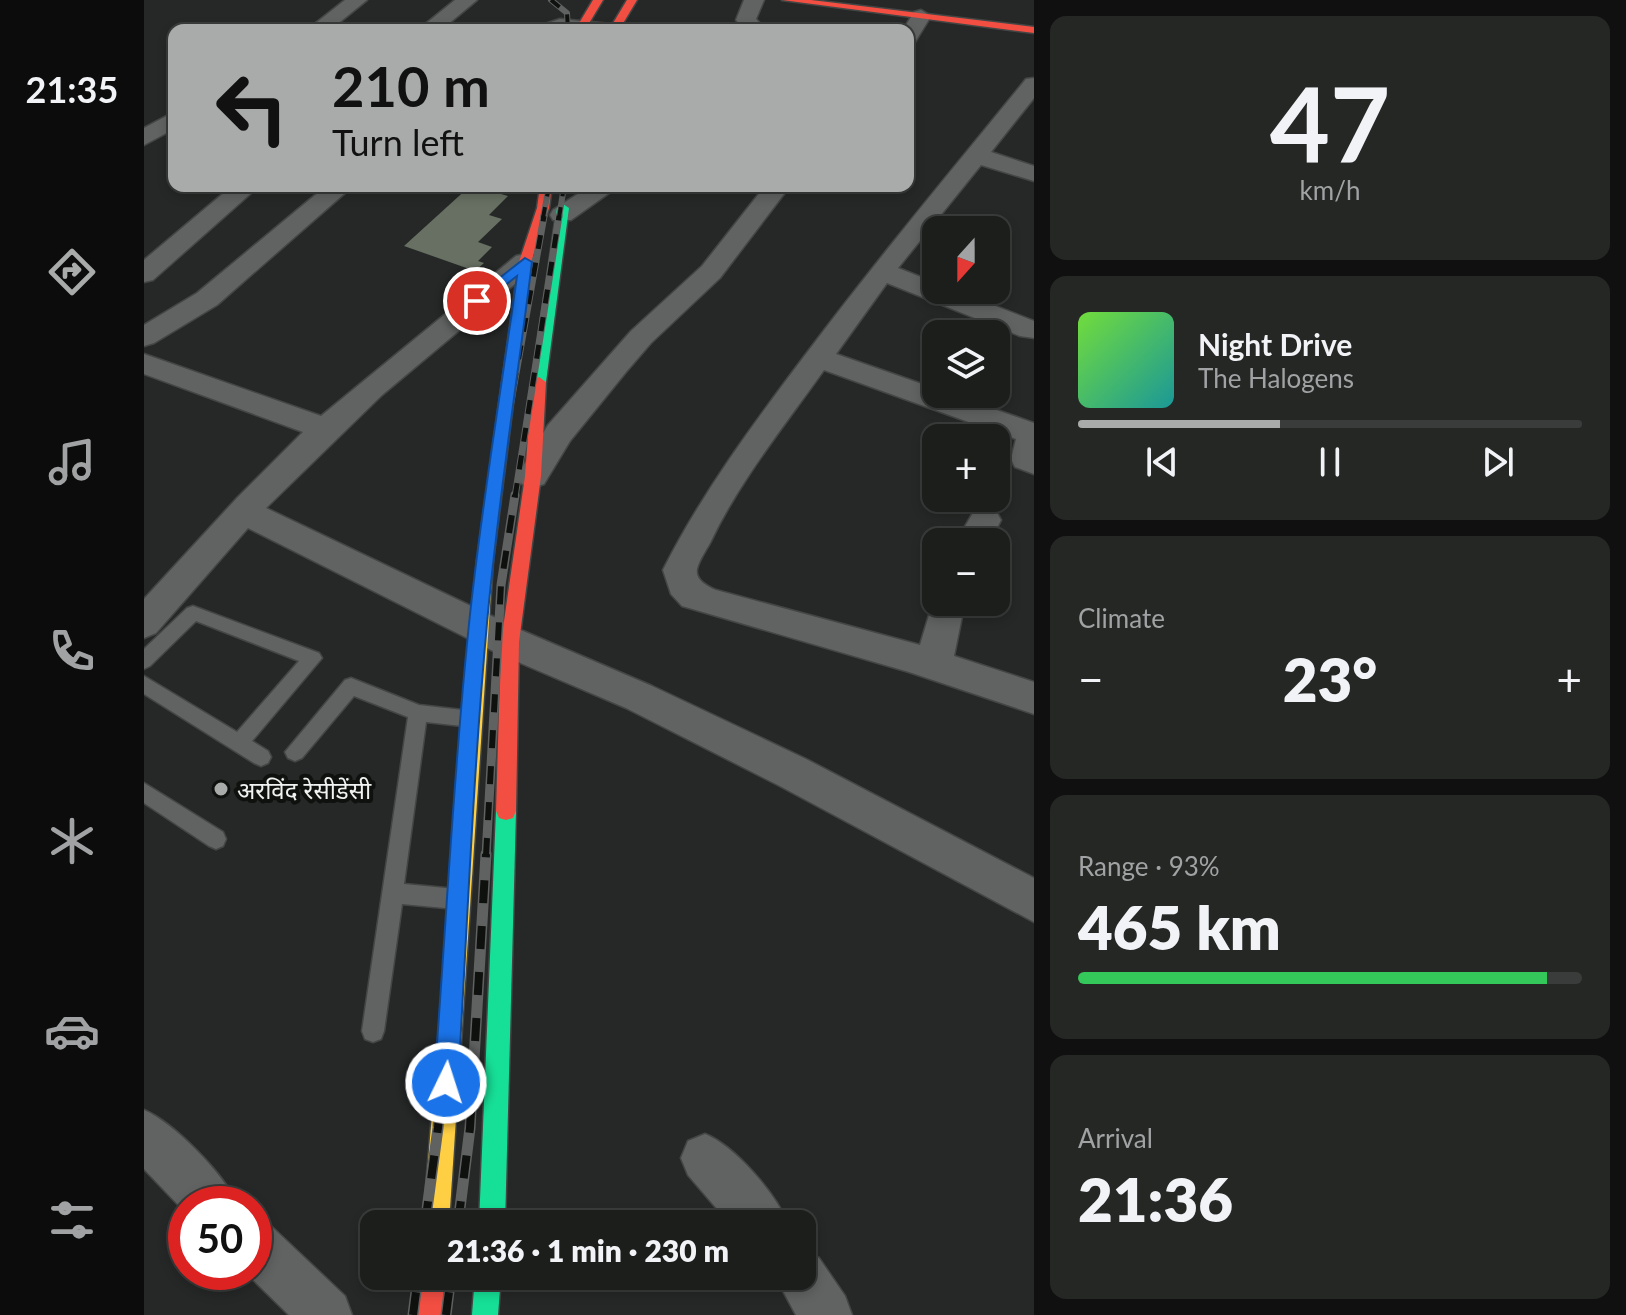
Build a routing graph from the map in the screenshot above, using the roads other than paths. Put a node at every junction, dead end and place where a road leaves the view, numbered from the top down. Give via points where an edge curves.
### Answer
1 (357, 0) edge
2 (467, 0) edge
3 (598, 0) edge
4 (632, 0) edge
5 (787, 0) edge
6 (882, 0) edge
7 (1034, 19) edge
8 (325, 24) edge
9 (436, 24) edge
10 (583, 24) edge
11 (616, 24) edge
12 (901, 24) edge
13 (915, 27) edge
14 (1034, 30) edge
15 (1034, 84) edge
16 (168, 123) edge
17 (144, 138) edge
18 (975, 155) junction
19 (1034, 174) edge
20 (240, 192) edge
21 (334, 192) edge
22 (545, 192) edge
23 (566, 192) edge
24 (598, 192) edge
25 (773, 192) edge
26 (562, 215) junction
27 (525, 262) junction
28 (882, 271) junction
29 (144, 274) edge
30 (1030, 330) dead end
31 (144, 337) edge
32 (819, 358) junction
33 (144, 364) edge
34 (327, 429) junction
35 (1034, 463) edge
36 (533, 476) junction
37 (244, 512) junction
38 (945, 616) edge
39 (144, 623) edge
40 (494, 634) junction
41 (144, 661) edge
42 (934, 664) junction
43 (144, 684) edge
44 (1034, 698) edge
45 (418, 713) junction
46 (471, 719) junction
47 (239, 743) junction
48 (295, 752) dead end
49 (261, 757) dead end
50 (144, 792) edge
51 (216, 839) dead end
52 (393, 893) junction
53 (459, 899) junction
54 (1034, 901) edge
55 (373, 1031) dead end
56 (144, 1134) edge
57 (705, 1158) dead end
58 (195, 1186) edge
59 (437, 1210) edge
60 (493, 1210) edge
61 (751, 1210) edge
62 (272, 1262) edge
63 (431, 1290) edge
64 (487, 1290) edge
65 (810, 1290) edge
66 (326, 1315) edge
67 (429, 1315) edge
68 (485, 1315) edge
69 (826, 1315) edge

1 - 8 street
2 - 9 street
3 - 10 main road
4 - 11 main road
5 - 12 main road
6 - 7 main road
13 - 14 main road
15 - 18 street
16 - 17 street
18 - 19 street
18 - 28 street
20 - 29 street
21 - 31 street via 207,299
22 - 27 main road
23 - 26 main road
24 - 26 street
25 - 36 street via 711,272 606,376 559,433
26 - 36 main road via 536,404
27 - 34 street via 404,358
27 - 40 main road via 494,479
28 - 30 street
28 - 32 street
32 - 35 street via 1033,434 1026,459
32 - 42 street via 702,525 680,570 683,584 694,596 713,603
33 - 34 street
34 - 37 street
36 - 40 main road
37 - 39 street
37 - 40 street
38 - 42 street
40 - 46 main road
40 - 54 street via 792,772
40 - 60 main road
41 - 47 lane via 193,613 313,658
42 - 44 street
43 - 47 lane
45 - 46 lane
45 - 48 lane via 351,686
45 - 52 lane
46 - 53 main road
47 - 49 lane
50 - 51 lane
52 - 53 lane
52 - 55 lane
53 - 59 main road
56 - 58 street
57 - 61 street
62 - 66 street
63 - 67 main road
64 - 68 main road
65 - 69 street

